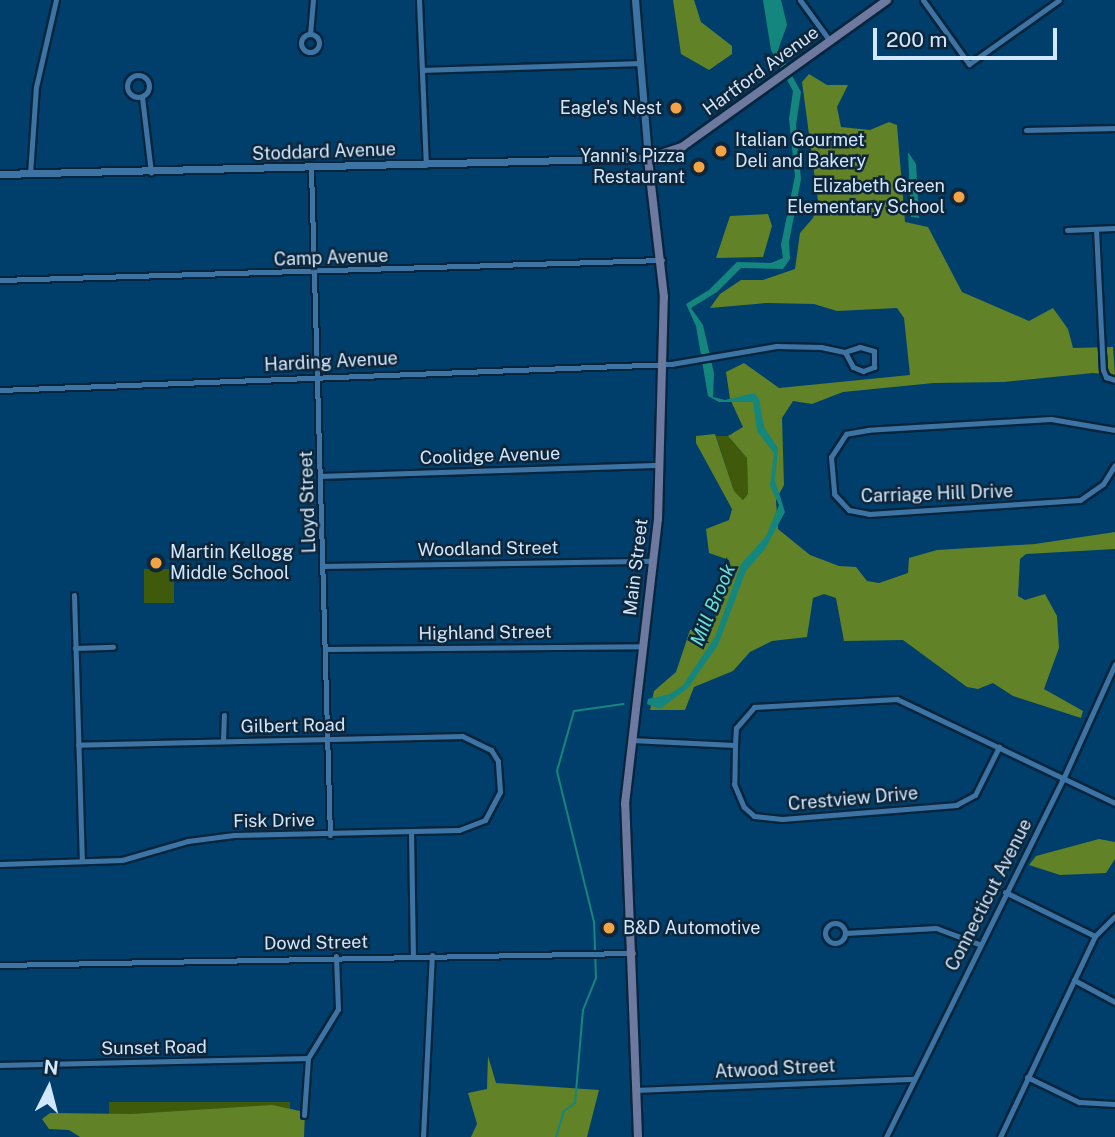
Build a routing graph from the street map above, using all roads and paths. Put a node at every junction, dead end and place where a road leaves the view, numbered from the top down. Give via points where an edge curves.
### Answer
1 (56, 0) edge
2 (313, 0) edge
3 (419, 0) edge
4 (635, 0) edge
5 (800, 0) edge
6 (887, 0) edge
7 (923, 0) edge
8 (1059, 0) edge
9 (310, 34) dead end
10 (830, 41) junction
11 (639, 63) junction
12 (422, 69) junction
13 (142, 97) junction
14 (1115, 128) edge
15 (1026, 130) dead end
16 (648, 158) junction
17 (426, 165) junction
18 (311, 169) junction
19 (151, 172) junction
20 (30, 173) junction
21 (0, 174) edge
22 (1115, 228) edge
23 (1096, 229) junction
24 (1067, 230) dead end
25 (662, 260) junction
26 (316, 273) junction
27 (0, 280) edge
28 (845, 352) junction
29 (663, 364) junction
30 (317, 375) junction
31 (1115, 380) edge
32 (0, 390) edge
33 (1115, 430) edge
34 (660, 465) junction
35 (1115, 465) edge
36 (321, 475) junction
37 (652, 561) junction
38 (324, 566) junction
39 (74, 595) dead end
40 (643, 646) junction
41 (113, 647) dead end
42 (75, 648) junction
43 (327, 649) junction
44 (1114, 666) edge
45 (224, 715) dead end
46 (327, 740) junction
47 (631, 740) junction
48 (223, 741) junction
49 (78, 745) junction
50 (735, 745) junction
51 (999, 747) junction
52 (498, 761) joint
53 (1064, 778) junction
54 (1115, 803) edge
55 (411, 832) junction
56 (330, 835) junction
57 (82, 861) junction
58 (0, 864) edge
59 (1005, 892) junction
60 (1115, 916) edge
61 (845, 933) dead end
62 (1094, 936) junction
63 (979, 944) junction
64 (633, 953) junction
65 (413, 955) junction
66 (432, 955) junction
67 (337, 956) junction
68 (0, 965) edge
69 (1074, 980) junction
70 (1115, 1002) edge
71 (309, 1058) junction
72 (0, 1065) edge
73 (1027, 1077) junction
74 (913, 1079) junction
75 (637, 1090) junction
76 (1115, 1104) edge
77 (304, 1115) dead end
78 (423, 1137) edge
79 (638, 1137) edge
80 (886, 1137) edge
81 (999, 1137) edge

1 - 20 street via 36,87
2 - 9 street
3 - 12 street
4 - 11 street, Main Street
5 - 10 street
6 - 10 main road, Hartford Avenue
7 - 8 street via 969,64
10 - 16 main road, Hartford Avenue via 682,147
11 - 12 street
11 - 16 street, Main Street
12 - 17 street
13 - 13 street via 149,83 134,76 127,88 131,95
13 - 19 street
14 - 15 street
16 - 17 street, Stoddard Avenue
16 - 25 main road, Main Street
17 - 18 street, Stoddard Avenue
18 - 19 street, Stoddard Avenue
18 - 26 street, Lloyd Street
19 - 20 street, Stoddard Avenue
20 - 21 street, Stoddard Avenue
22 - 23 street
23 - 24 street
23 - 31 street via 1106,377
25 - 26 street, Camp Avenue
25 - 29 main road, Main Street
26 - 27 street, Camp Avenue
26 - 30 street, Lloyd Street
28 - 28 street, Harding Avenue via 853,367 863,371 874,367 874,351 860,347
28 - 29 street, Harding Avenue via 821,346 776,346
29 - 30 street, Harding Avenue
29 - 34 main road, Main Street
30 - 32 street, Harding Avenue
30 - 36 street, Lloyd Street
33 - 35 street, Carriage Hill Drive via 1051,419 868,430 846,434 831,457 834,494 849,510 869,514 1080,500 1104,484
34 - 36 street, Coolidge Avenue
34 - 37 main road, Main Street
36 - 38 street, Lloyd Street
37 - 38 street, Woodland Street
37 - 40 main road, Main Street
38 - 43 street, Lloyd Street
39 - 42 street
40 - 43 street, Highland Street
40 - 47 main road, Main Street
41 - 42 street
42 - 49 street
43 - 46 street, Lloyd Street
44 - 53 street, Connecticut Avenue
45 - 48 street
46 - 48 street, Gilbert Road
46 - 52 street, Gilbert Road via 462,736 483,743
46 - 56 street, Lloyd Street
47 - 50 street
47 - 64 main road, Main Street via 625,804
48 - 49 street, Gilbert Road
49 - 57 street
50 - 51 street via 736,728 754,707 887,698 907,702
50 - 51 street, Crestview Drive via 734,784 744,807 754,816 782,819 956,805 975,795
51 - 53 street
52 - 55 street, Fisk Drive via 500,792 485,820 459,830
53 - 54 street
53 - 59 street, Connecticut Avenue
55 - 56 street, Fisk Drive
55 - 65 street
56 - 57 street, Fisk Drive via 210,837 121,860
57 - 58 street, Fisk Drive
59 - 62 street
59 - 63 street, Connecticut Avenue
60 - 62 street
61 - 63 street via 936,928
62 - 69 street
63 - 74 street, Connecticut Avenue
64 - 66 street, Dowd Street
64 - 75 main road, Main Street
65 - 66 street, Dowd Street
65 - 67 street, Dowd Street
66 - 78 street
67 - 68 street, Dowd Street
67 - 71 street via 338,1009
69 - 70 street
69 - 73 street
71 - 72 street, Sunset Road
71 - 77 street
73 - 76 street via 1079,1102
73 - 81 street
74 - 75 street, Atwood Street
74 - 80 street, Connecticut Avenue
75 - 79 main road, Main Street

